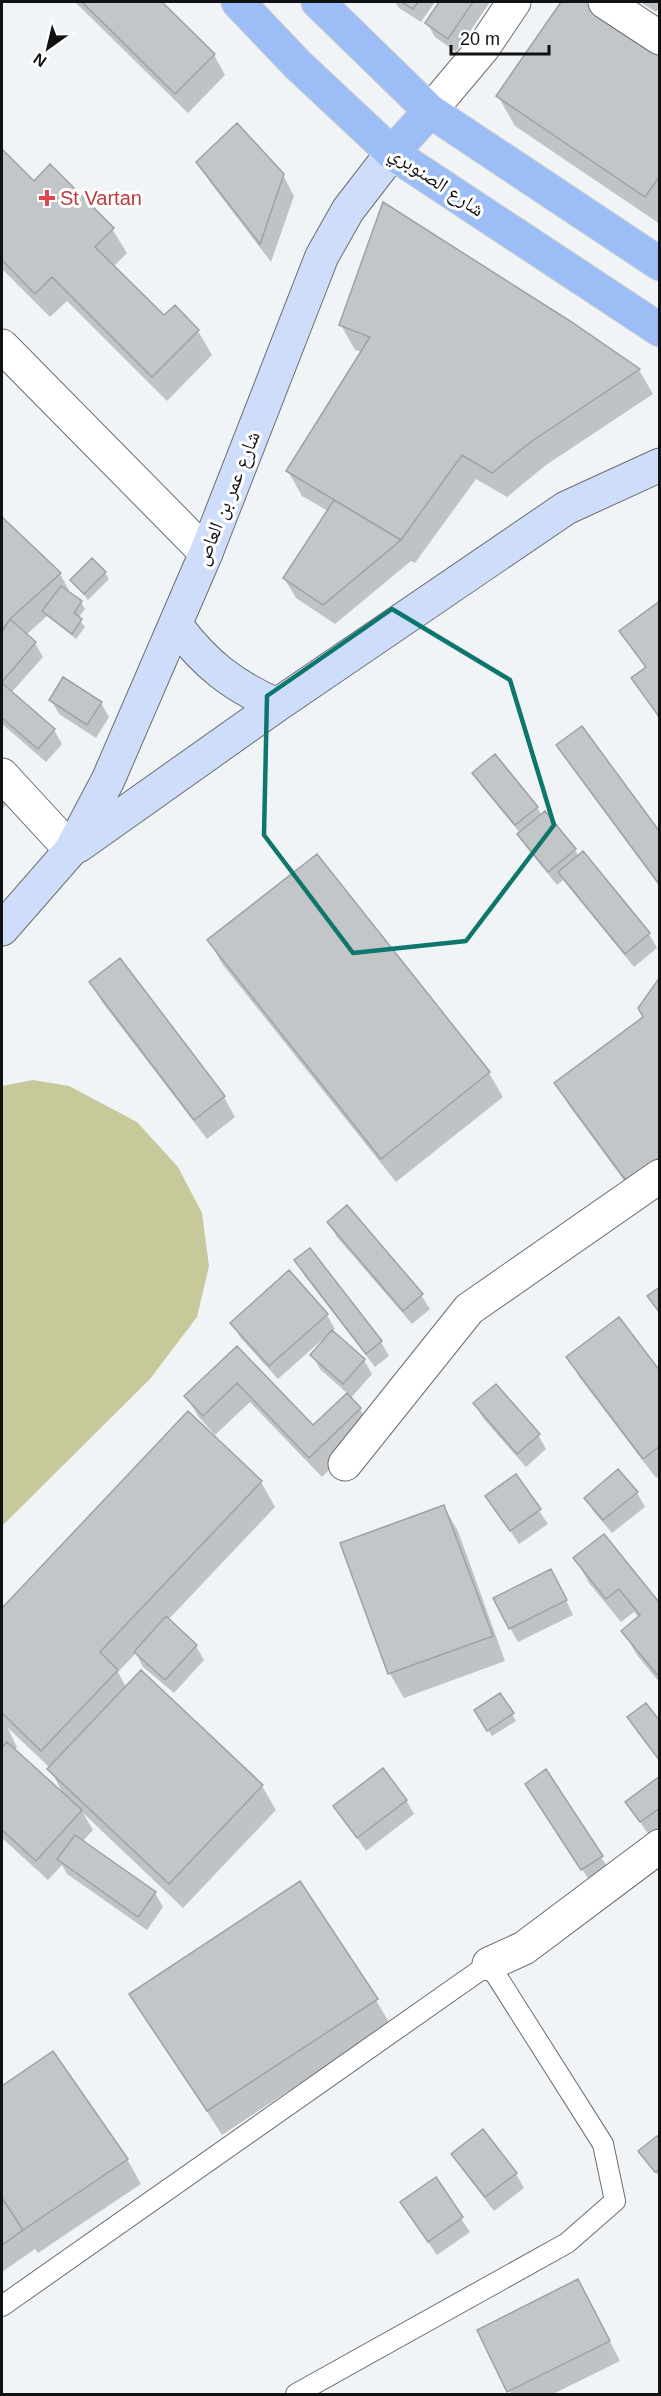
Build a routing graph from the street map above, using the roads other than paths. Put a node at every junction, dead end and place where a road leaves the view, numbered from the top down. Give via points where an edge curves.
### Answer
1 (238, 2) edge
2 (514, 2) edge
3 (605, 2) edge
4 (335, 9) edge
5 (660, 39) edge
6 (430, 111) junction
7 (392, 153) junction
8 (660, 264) edge
9 (660, 330) edge
10 (8, 365) edge
11 (660, 465) edge
12 (206, 553) junction
13 (176, 625) junction
14 (277, 705) junction
15 (2, 775) edge
16 (71, 850) junction
17 (2, 929) edge
18 (660, 1176) edge
19 (345, 1464) dead end
20 (660, 1846) edge
21 (489, 1964) junction
22 (2, 2306) edge
23 (296, 2394) edge

1 - 7 main road, شارع الصنوبري
2 - 6 street via 483,48
3 - 5 street
4 - 6 main road
6 - 7 main road
6 - 8 main road
7 - 9 main road, شارع الصنوبري
7 - 12 street, شارع عمر بن العاص via 348,210 322,256
10 - 12 street
11 - 14 street, شارع عمر بن العاص via 566,508
12 - 13 street, شارع عمر بن العاص
13 - 14 street via 192,646 231,682
13 - 16 street, شارع عمر بن العاص via 108,780
14 - 16 street, شارع عمر بن العاص
15 - 16 street
16 - 17 street, شارع عمر بن العاص
18 - 19 street via 469,1309
20 - 21 street via 524,1948
21 - 22 lane
21 - 23 lane via 603,2144 615,2201 567,2243

